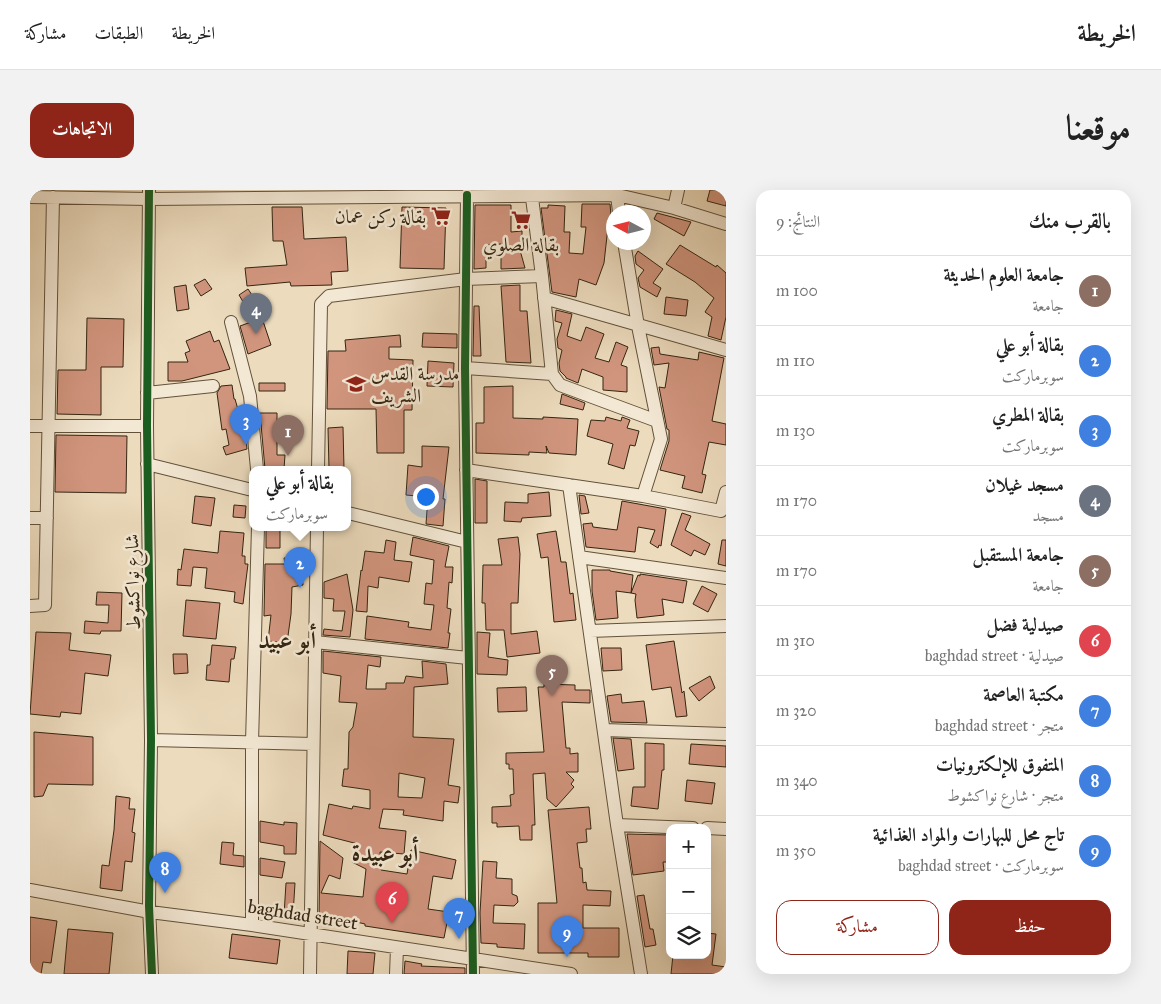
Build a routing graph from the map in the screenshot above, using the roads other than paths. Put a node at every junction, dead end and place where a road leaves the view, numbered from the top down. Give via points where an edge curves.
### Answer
1 (678, 190) edge
2 (531, 192) edge
3 (579, 192) edge
4 (149, 194) edge
5 (467, 195) junction
6 (616, 195) junction
7 (30, 197) edge
8 (53, 197) junction
9 (618, 205) edge
10 (674, 208) junction
11 (726, 224) edge
12 (625, 250) edge
13 (542, 276) junction
14 (466, 279) junction
15 (544, 298) junction
16 (231, 322) dead end
17 (638, 326) junction
18 (726, 350) edge
19 (465, 368) junction
20 (552, 374) junction
21 (213, 386) dead end
22 (147, 393) junction
23 (657, 420) junction
24 (30, 426) edge
25 (48, 426) junction
26 (146, 426) junction
27 (147, 464) junction
28 (257, 466) edge
29 (318, 466) edge
30 (466, 470) junction
31 (569, 485) junction
32 (249, 489) edge
33 (726, 492) edge
34 (643, 496) junction
35 (351, 514) edge
36 (30, 518) edge
37 (47, 518) junction
38 (258, 531) edge
39 (317, 531) edge
40 (467, 542) junction
41 (579, 557) junction
42 (726, 578) edge
43 (30, 606) edge
44 (726, 626) edge
45 (590, 630) junction
46 (315, 642) junction
47 (468, 658) junction
48 (604, 730) junction
49 (726, 734) edge
50 (150, 740) junction
51 (252, 742) junction
52 (313, 744) junction
53 (617, 825) junction
54 (666, 827) edge
55 (711, 828) edge
56 (726, 829) edge
57 (30, 890) edge
58 (150, 912) junction
59 (252, 925) junction
60 (310, 934) junction
61 (397, 948) junction
62 (474, 960) junction
63 (152, 974) edge
64 (310, 974) edge
65 (396, 974) edge
66 (473, 974) edge
67 (571, 974) edge
68 (641, 974) edge

1 - 10 street
2 - 3 street
2 - 5 street
2 - 13 street
3 - 6 street
4 - 5 street
4 - 8 street
4 - 22 street, شارع نواكشوط
5 - 14 street
6 - 9 street
6 - 10 street
7 - 8 street
8 - 25 street
10 - 11 street
12 - 17 street
13 - 14 street
13 - 15 street
14 - 19 street
14 - 29 street via 329,296 321,304
15 - 17 street
15 - 20 street
16 - 28 street via 250,396
17 - 18 street
17 - 23 street
19 - 20 street
19 - 30 street
20 - 23 street via 560,385
21 - 22 street
22 - 26 street, شارع نواكشوط
23 - 34 street via 662,439
24 - 25 street
25 - 26 street
25 - 37 street
26 - 27 street, شارع نواكشوط
27 - 32 street
27 - 50 street, شارع نواكشوط
30 - 31 street
30 - 40 street
31 - 34 street
31 - 41 street
33 - 34 street via 721,511
35 - 40 street
36 - 37 street
37 - 43 street via 46,605
38 - 51 street
39 - 46 street
40 - 47 street
41 - 42 street
41 - 45 street
44 - 45 street
45 - 48 street
46 - 47 street
46 - 52 street
47 - 62 street
48 - 49 street
48 - 53 street
50 - 51 street
50 - 58 street, شارع نواكشوط
51 - 52 street
51 - 59 street
52 - 60 street
53 - 54 street
53 - 68 street
55 - 56 street
57 - 58 street, baghdad street
58 - 59 street, baghdad street
58 - 63 street, شارع نواكشوط
59 - 60 street, baghdad street
60 - 61 street, baghdad street
60 - 64 street
61 - 62 street, baghdad street
61 - 65 street
62 - 66 street
62 - 67 street, baghdad street

